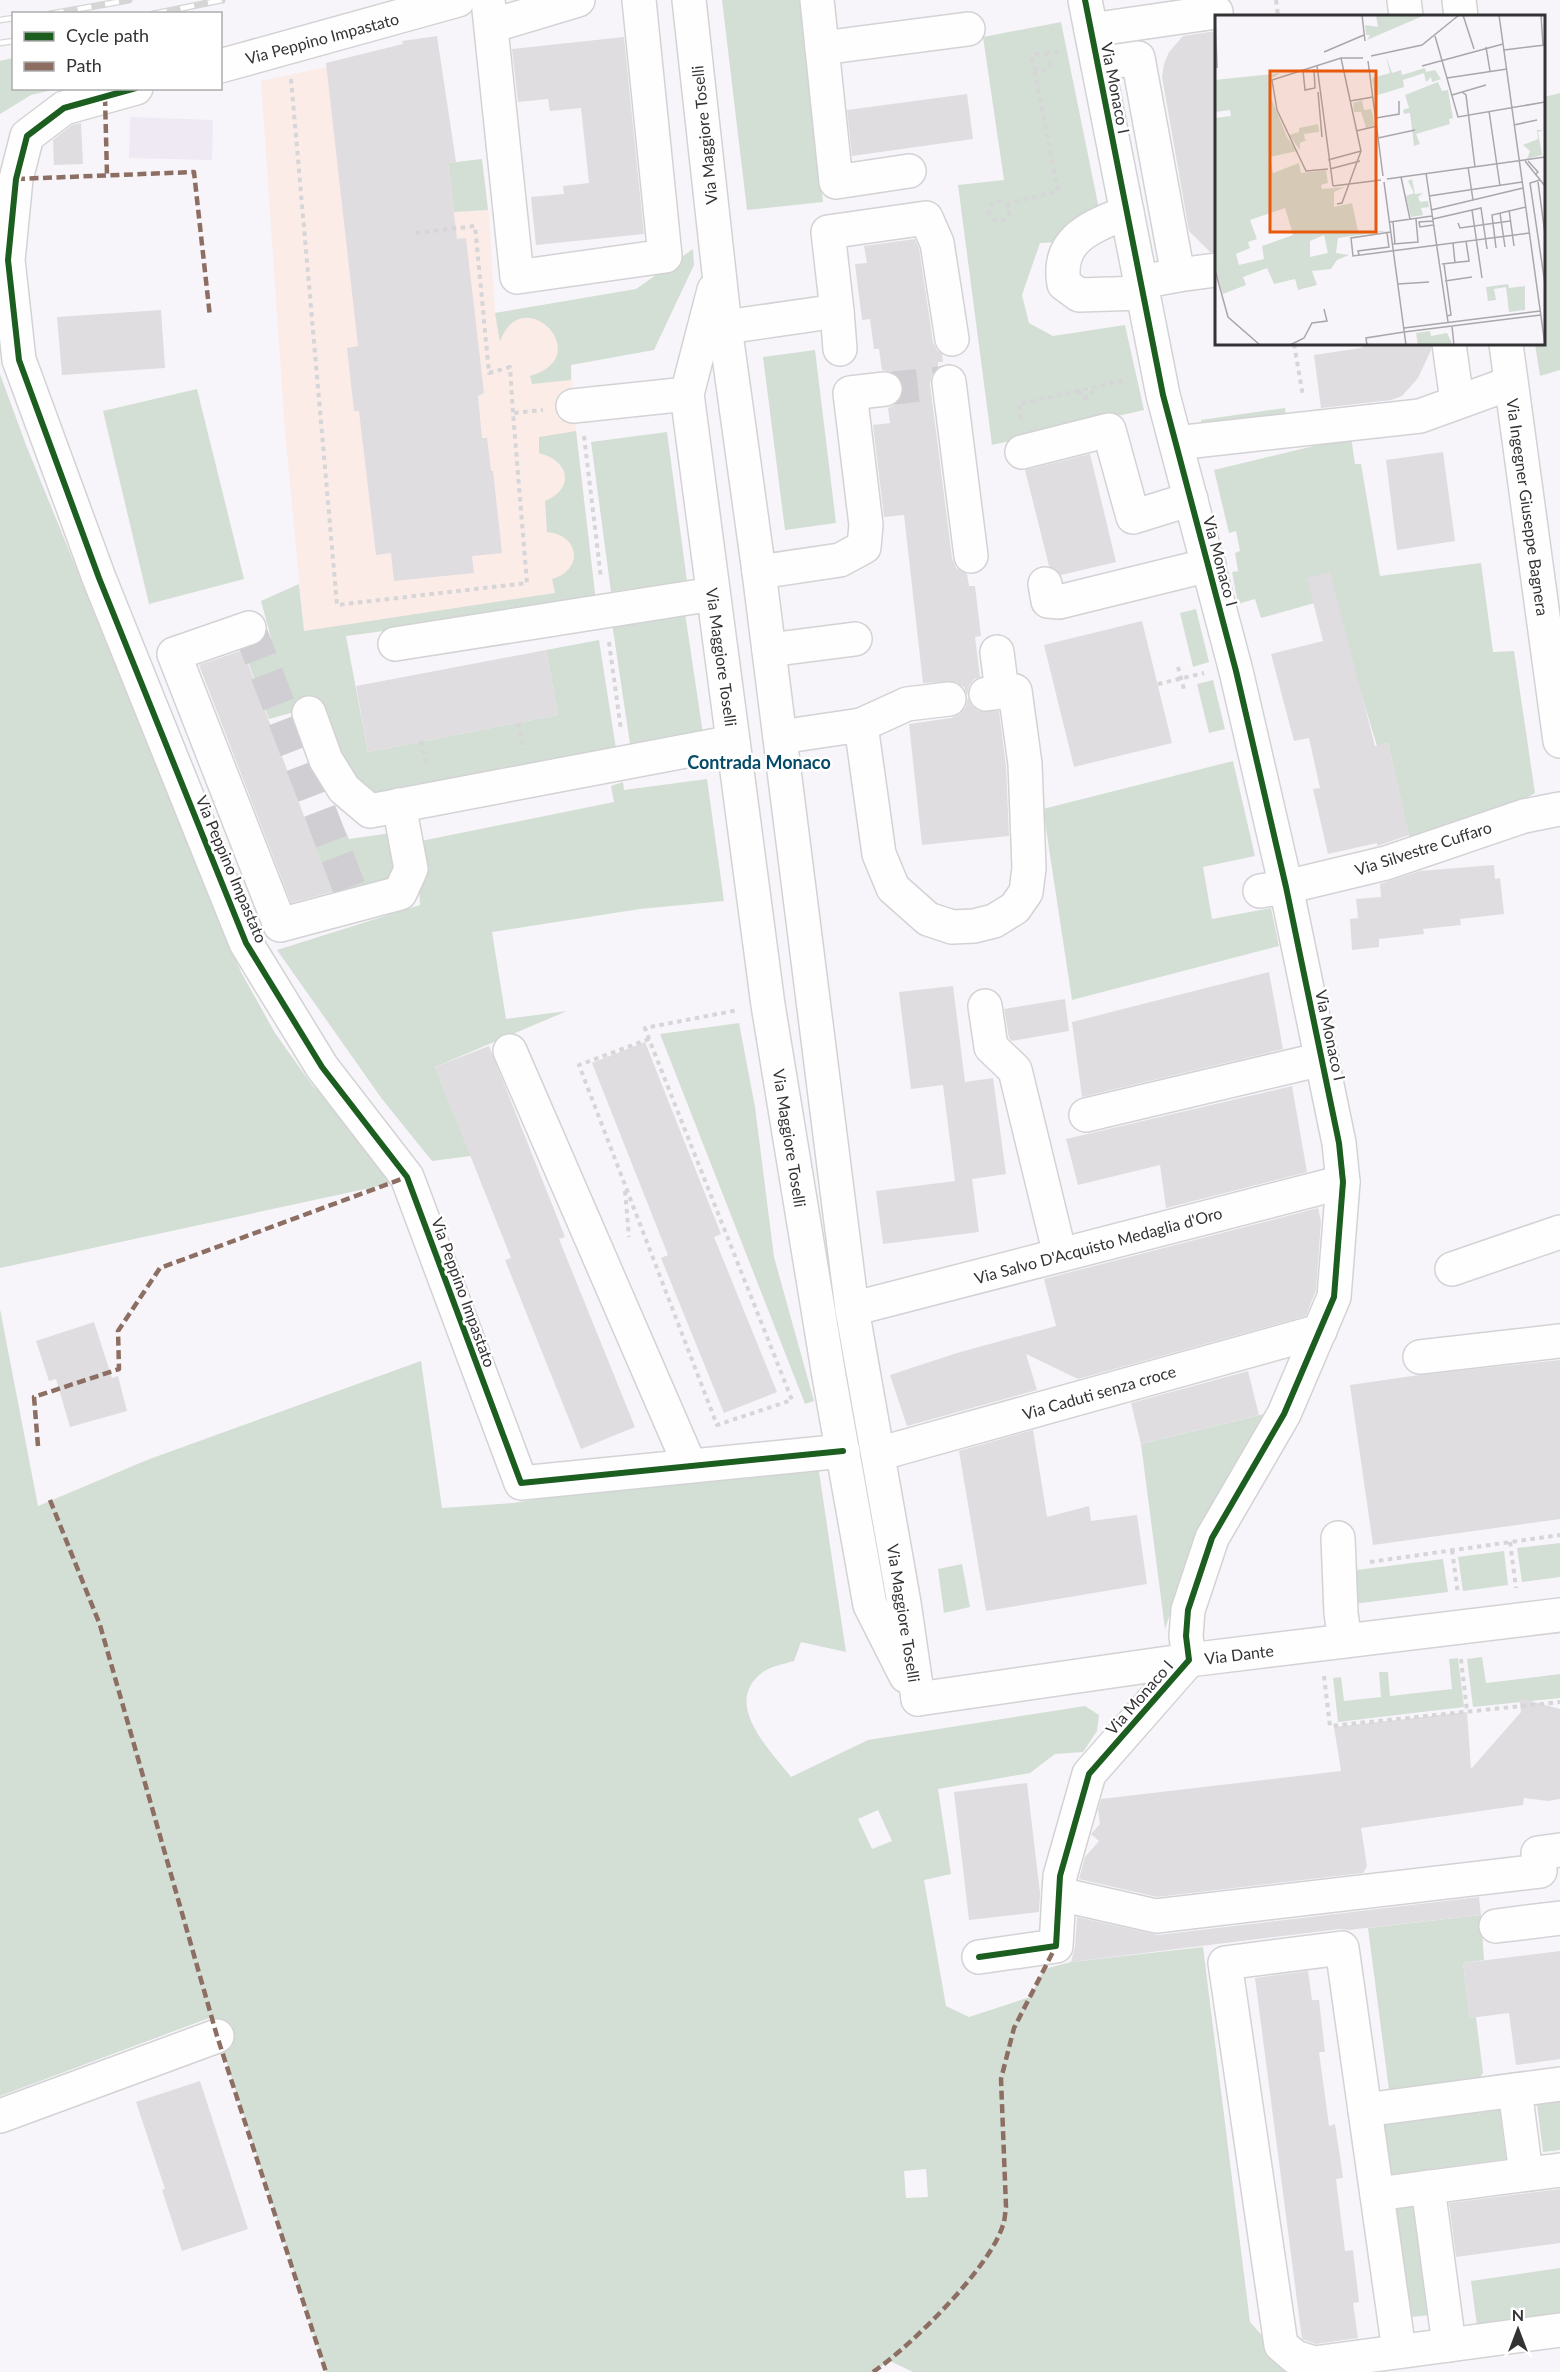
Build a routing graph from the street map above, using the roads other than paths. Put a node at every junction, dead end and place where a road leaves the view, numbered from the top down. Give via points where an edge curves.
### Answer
1 (458, 0) edge
2 (578, 0) edge
3 (639, 0) edge
4 (689, 0) edge
5 (817, 0) edge
6 (1404, 0) edge
7 (1459, 0) edge
8 (1216, 12) dead end
9 (490, 13) edge
10 (1088, 15) edge
11 (1406, 15) edge
12 (1461, 15) edge
13 (968, 29) dead end
14 (822, 48) junction
15 (1098, 64) junction
16 (222, 65) edge
17 (129, 90) edge
18 (909, 171) dead end
19 (1127, 212) junction
20 (1215, 270) edge
21 (1178, 275) junction
22 (1142, 287) junction
23 (837, 311) junction
24 (714, 329) junction
25 (952, 339) dead end
26 (1449, 345) edge
27 (1506, 345) edge
28 (840, 349) dead end
29 (949, 382) dead end
30 (1511, 383) junction
31 (885, 389) tunnel mouth
32 (687, 394) junction
33 (1457, 401) junction
34 (573, 406) road end
35 (1021, 436) road end
36 (1176, 443) junction
37 (1191, 499) junction
38 (753, 526) junction
39 (705, 533) junction
40 (971, 555) dead end
41 (1209, 565) junction
42 (759, 572) junction
43 (1045, 584) dead end
44 (713, 594) junction
45 (249, 628) dead end
46 (855, 639) dead end
47 (395, 644) dead end
48 (769, 650) junction
49 (997, 652) dead end
50 (174, 654) junction
51 (135, 668) junction
52 (1557, 696) edge
53 (949, 699) dead end
54 (309, 713) dead end
55 (861, 725) junction
56 (780, 737) junction
57 (1560, 741) edge
58 (733, 742) junction
59 (399, 805) junction
60 (1560, 809) edge
61 (1273, 889) junction
62 (985, 1006) dead end
63 (510, 1052) dead end
64 (1322, 1059) junction
65 (1086, 1115) dead end
66 (1343, 1182) junction
67 (1560, 1232) edge
68 (1060, 1255) junction
69 (1452, 1269) dead end
70 (852, 1309) junction
71 (1320, 1331) junction
72 (1560, 1341) edge
73 (1420, 1357) dead end
74 (843, 1451) junction
75 (878, 1454) junction
76 (690, 1466) junction
77 (1339, 1552) road end
78 (1560, 1615) edge
79 (1345, 1641) junction
80 (1189, 1660) junction
81 (918, 1699) junction
82 (1560, 1850) edge
83 (1059, 1894) junction
84 (1560, 1918) edge
85 (1496, 1926) dead end
86 (979, 1958) dead end
87 (218, 2036) dead end
88 (1560, 2084) edge
89 (1515, 2090) junction
90 (1365, 2110) junction
91 (0, 2116) edge
92 (1560, 2170) edge
93 (1526, 2174) junction
94 (1428, 2187) junction
95 (1377, 2194) junction
96 (1560, 2330) edge
97 (1449, 2345) junction
98 (1400, 2351) junction

1 - 16 street, Via Peppino Impastato
2 - 9 street
3 - 9 street via 665,256 517,277
4 - 24 street, Via Maggiore Toselli via 719,270
5 - 14 street
6 - 11 street
7 - 12 street
8 - 10 street
10 - 15 street, Via Monaco I
13 - 14 street
14 - 18 street via 836,182
15 - 19 street, Via Monaco I
15 - 21 street via 1138,58
17 - 51 street, Via Peppino Impastato via 64,108 27,136 15,179 8,260 19,360
19 - 22 street, Via Monaco I
19 - 22 street via 1084,231 1063,257 1064,284 1079,295
20 - 21 street
21 - 22 street
22 - 36 street, Via Monaco I
23 - 24 street
23 - 25 street via 828,232 926,218 937,243
23 - 28 street
24 - 32 street, Via Maggiore Toselli
24 - 38 street, Via Maggiore Toselli
26 - 33 street
27 - 30 street, Via Ingegner Giuseppe Bagnera
29 - 40 street
30 - 33 street
30 - 52 street, Via Ingegner Giuseppe Bagnera
31 - 42 street via 850,393 866,525 864,547 840,560
32 - 34 street
32 - 39 street, Via Maggiore Toselli
33 - 36 street via 1420,416
35 - 37 street via 1109,430 1133,517
36 - 37 street, Via Monaco I
37 - 41 street, Via Monaco I
38 - 39 street
38 - 42 street, Via Maggiore Toselli
39 - 44 street, Via Maggiore Toselli
41 - 43 street via 1059,602 1048,602
41 - 61 street, Via Monaco I via 1235,665
42 - 48 street, Via Maggiore Toselli
44 - 47 street
44 - 58 street, Via Maggiore Toselli
45 - 50 street
46 - 48 street
48 - 56 street, Via Maggiore Toselli
49 - 55 street via 994,693 1015,691 1025,764 1029,868 1026,892 1015,908 994,921 952,927 928,919 893,888 879,854
50 - 51 street
50 - 59 street via 280,925 400,893 411,869
51 - 76 street, Via Peppino Impastato via 246,943 322,1067 407,1177 521,1483
52 - 57 street, Via Ingegner Giuseppe Bagnera
53 - 55 street via 907,704
54 - 59 street via 326,760 344,789 370,811
55 - 56 street
56 - 70 street, Via Maggiore Toselli
58 - 59 street
58 - 74 street, Via Maggiore Toselli via 768,1005
60 - 61 street, Via Silvestre Cuffaro via 1524,816 1386,863
61 - 64 street, Via Monaco I
62 - 68 street via 991,1047 1015,1070
63 - 76 street
64 - 65 street
64 - 66 street, Via Monaco I
66 - 68 street, Via Salvo D'Acquisto Medaglia d'Oro
66 - 71 street, Via Monaco I via 1334,1297
67 - 69 street
68 - 70 street, Via Salvo D'Acquisto Medaglia d'Oro
70 - 75 street, Via Maggiore Toselli
71 - 75 street, Via Caduti senza croce
71 - 80 street, Via Monaco I via 1284,1414 1212,1538 1188,1610
72 - 73 street
74 - 76 street, Via Peppino Impastato
74 - 81 street, Via Maggiore Toselli via 870,1605
75 - 81 street, Via Maggiore Toselli
77 - 79 street
78 - 79 street, Via Dante
79 - 80 street, Via Dante
80 - 81 street, Via Dante
80 - 83 street, Via Monaco I via 1089,1774 1060,1876
82 - 83 street via 1538,1853 1540,1871 1156,1916
83 - 86 street, Via Monaco I via 1056,1946
84 - 85 street
87 - 91 street
88 - 89 street
89 - 90 street
89 - 93 street
90 - 95 street
90 - 98 street via 1342,1948 1225,1964 1281,2345 1295,2357 1314,2363
92 - 93 street
93 - 94 street
94 - 95 street
94 - 97 street
95 - 98 street
96 - 97 street
97 - 98 street

